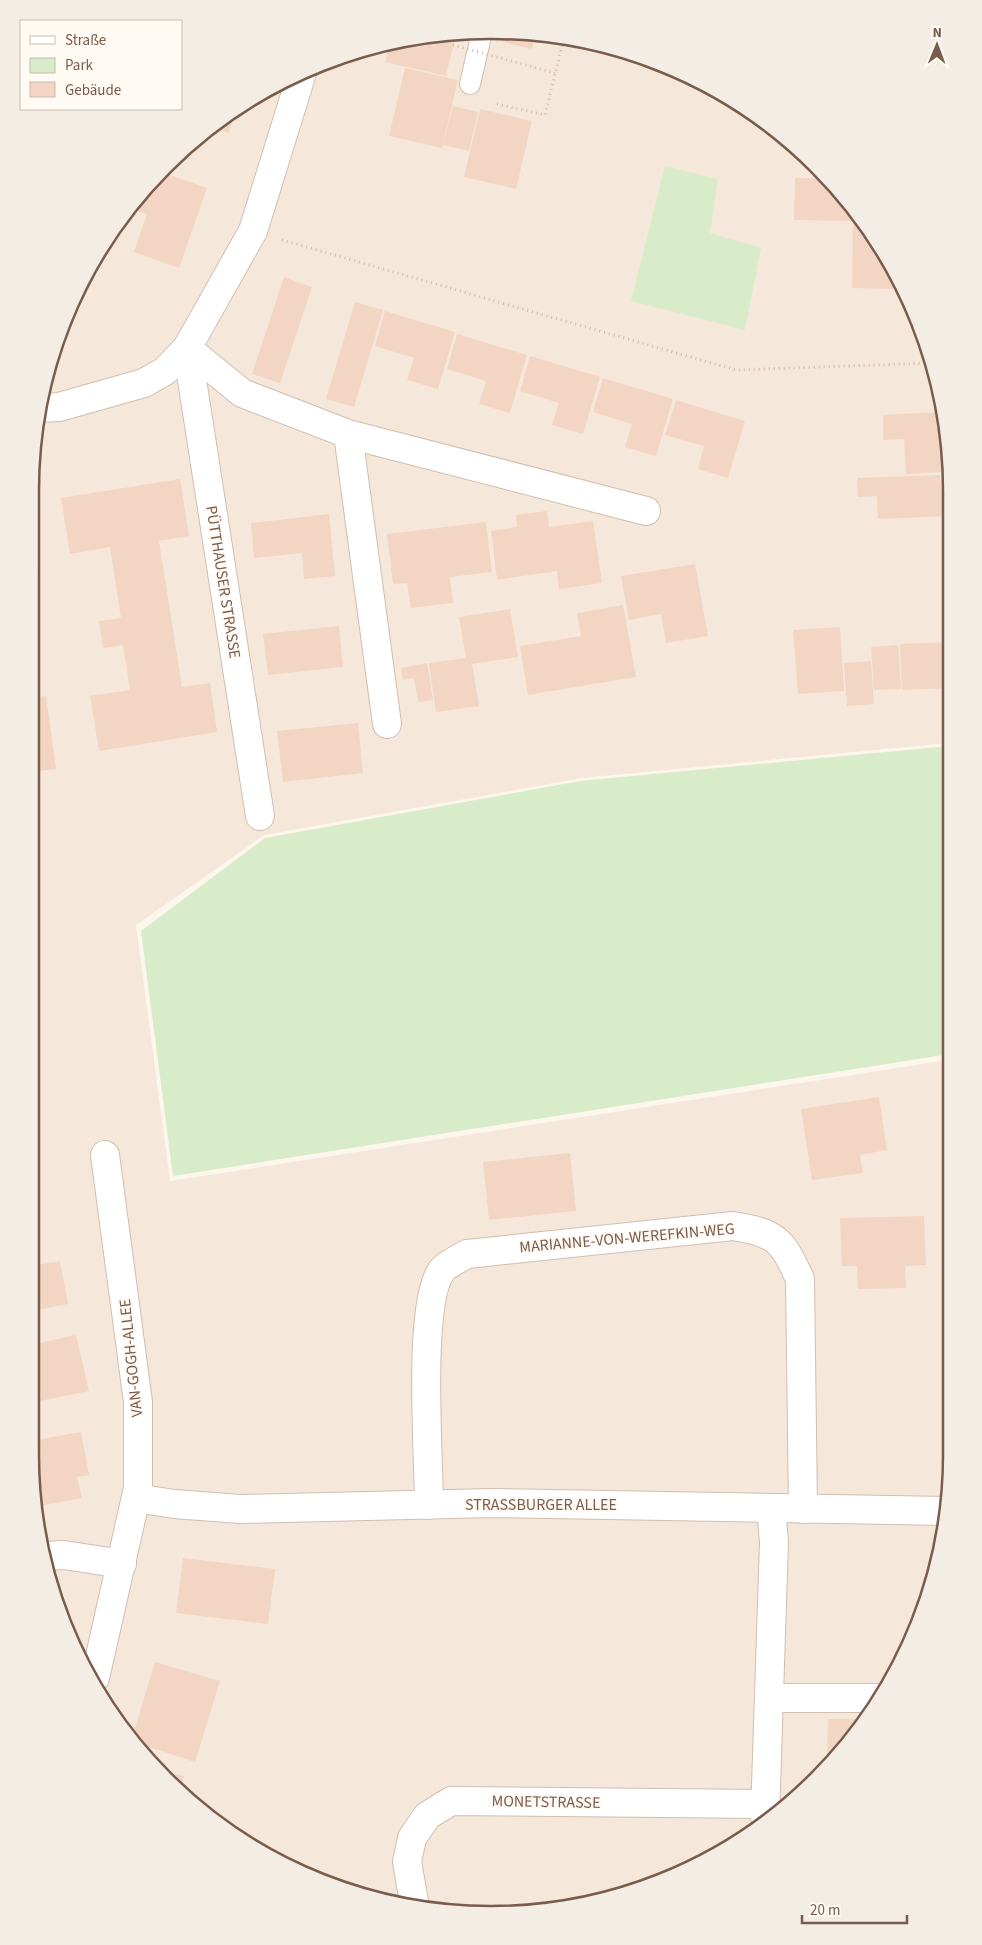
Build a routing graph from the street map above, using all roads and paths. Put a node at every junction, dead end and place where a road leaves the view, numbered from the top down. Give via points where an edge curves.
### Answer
1 (480, 39) edge
2 (453, 44) dead end
3 (562, 45) edge
4 (555, 73) junction
5 (299, 81) edge
6 (470, 84) dead end
7 (497, 104) dead end
8 (253, 231) junction
9 (187, 348) junction
10 (925, 363) edge
11 (46, 408) edge
12 (348, 434) junction
13 (646, 511) dead end
14 (388, 724) dead end
15 (260, 816) dead end
16 (105, 1156) dead end
17 (136, 1498) junction
18 (429, 1505) junction
19 (771, 1508) junction
20 (803, 1509) junction
21 (939, 1511) edge
22 (50, 1556) edge
23 (122, 1564) junction
24 (96, 1674) edge
25 (769, 1698) junction
26 (871, 1698) edge
27 (765, 1811) edge
28 (415, 1900) edge

1 - 6 lane
2 - 4 path, bridge
3 - 4 path
4 - 7 path via 545,115
5 - 8 street
8 - 9 street
8 - 10 path via 736,370
9 - 11 street via 165,371 144,383
9 - 12 street via 242,393
9 - 15 street, PÜTTHAUSER STRASSE
12 - 13 street
12 - 14 street
16 - 17 street, VAN-GOGH-ALLEE via 138,1402
17 - 18 street, STRASSBURGER ALLEE via 240,1509
17 - 23 street, VAN-GOGH-ALLEE
18 - 19 street, STRASSBURGER ALLEE via 492,1503
18 - 20 street, MARIANNE-VON-WEREFKIN-WEG via 427,1333 430,1296 442,1270 467,1254 733,1226 761,1230 786,1248 800,1279
19 - 20 street, STRASSBURGER ALLEE
19 - 25 street, MONETSTRASSE via 774,1542
20 - 21 street, STRASSBURGER ALLEE
22 - 23 street
23 - 24 street, VAN-GOGH-ALLEE
25 - 26 street
25 - 27 street, MONETSTRASSE
27 - 28 street, MONETSTRASSE via 451,1801 427,1816 412,1838 408,1862

